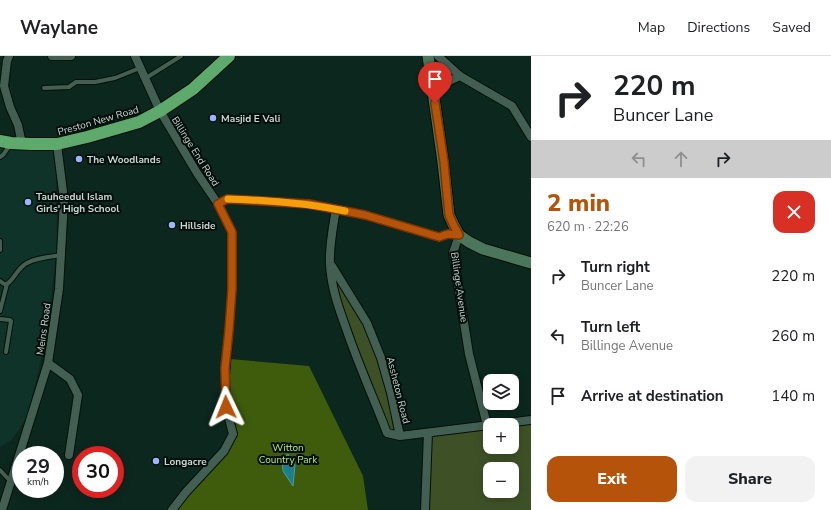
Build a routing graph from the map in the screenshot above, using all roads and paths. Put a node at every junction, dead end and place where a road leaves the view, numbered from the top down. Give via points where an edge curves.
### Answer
1 (9, 56) edge
2 (52, 56) edge
3 (71, 56) edge
4 (135, 56) edge
5 (180, 56) edge
6 (229, 56) edge
7 (428, 56) edge
8 (438, 56) edge
9 (140, 68) junction
10 (460, 76) junction
11 (145, 79) junction
12 (44, 88) dead end
13 (433, 89) junction
14 (160, 111) junction
15 (531, 137) edge
16 (11, 142) edge
17 (57, 144) junction
18 (0, 157) edge
19 (218, 204) junction
20 (336, 209) junction
21 (459, 235) junction
22 (0, 240) edge
23 (0, 250) edge
24 (61, 254) junction
25 (531, 260) edge
26 (330, 263) junction
27 (531, 263) edge
28 (0, 281) edge
29 (7, 284) junction
30 (0, 311) edge
31 (0, 318) edge
32 (6, 352) dead end
33 (48, 363) junction
34 (485, 418) edge
35 (531, 420) edge
36 (519, 421) edge
37 (483, 426) edge
38 (428, 434) junction
39 (400, 436) junction
40 (69, 455) dead end
41 (0, 470) edge
42 (11, 482) junction
43 (2, 510) edge
44 (172, 510) edge
45 (425, 510) edge

1 - 16 street via 4,86 18,125
2 - 3 street
4 - 9 street, Billinge End Road
5 - 11 lane
6 - 14 highway, Preston New Road via 193,89
7 - 13 main road
8 - 10 street
9 - 11 street, Billinge End Road
9 - 12 lane via 115,78 76,82 69,87
10 - 13 street
10 - 15 street via 512,106
11 - 14 street, Billinge End Road
13 - 21 main road via 449,215
14 - 17 highway, Preston New Road via 139,122
14 - 19 street, Billinge End Road
16 - 17 highway, Preston New Road
16 - 18 lane
17 - 24 street, Meins Road via 64,200
19 - 20 street via 227,199 309,204
19 - 44 street, Billinge End Road via 232,232 232,289 225,375 226,407 232,434 224,451
20 - 21 street via 439,237 448,234
20 - 26 street, Assheton Road
21 - 27 main road via 483,249
21 - 34 street, Billinge Avenue via 453,252 469,354
22 - 23 lane
24 - 29 lane via 29,262
24 - 33 street, Meins Road via 59,289
25 - 27 street
26 - 39 street, Assheton Road via 367,323 381,358
26 - 39 street, Assheton Road via 337,303 387,433
28 - 29 lane
29 - 30 lane
31 - 32 lane via 11,321
33 - 40 street via 70,378 78,395
33 - 42 street, Meins Road
35 - 36 street
37 - 38 street
38 - 39 street
38 - 45 street
41 - 42 lane
42 - 43 street, Meins Road

